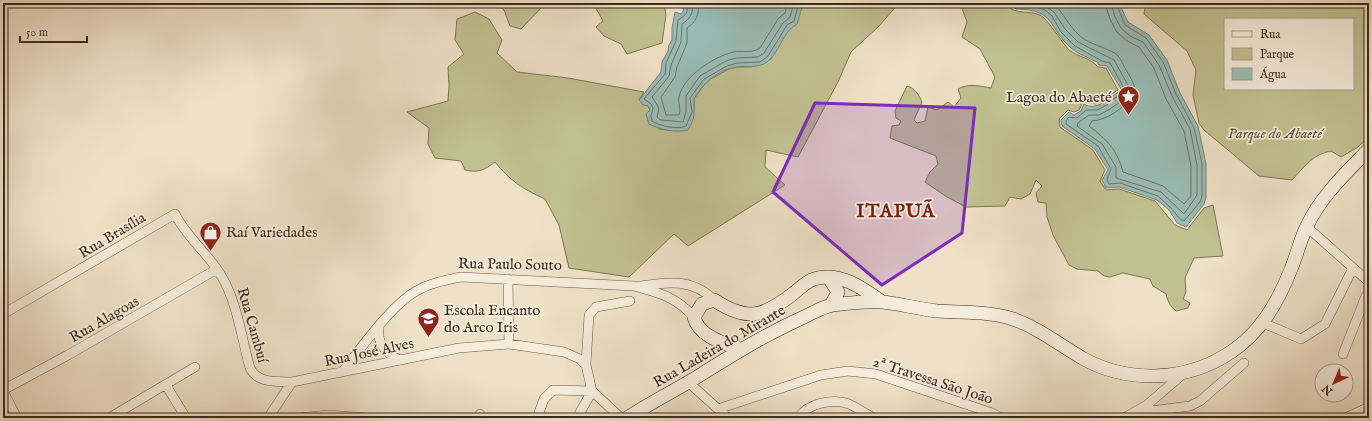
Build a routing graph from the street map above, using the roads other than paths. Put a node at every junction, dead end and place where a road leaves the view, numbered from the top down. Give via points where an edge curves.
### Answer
1 (1369, 149) edge
2 (1306, 227) junction
3 (1353, 268) junction
4 (217, 269) junction
5 (829, 278) junction
6 (508, 279) junction
7 (1369, 282) edge
8 (634, 286) junction
9 (1368, 294) edge
10 (714, 300) junction
11 (630, 301) dead end
12 (882, 302) junction
13 (831, 305) junction
14 (3, 314) edge
15 (694, 317) junction
16 (1263, 323) junction
17 (379, 328) junction
18 (509, 344) junction
19 (740, 349) junction
20 (1343, 354) dead end
21 (400, 360) junction
22 (1244, 363) dead end
23 (586, 365) junction
24 (195, 367) dead end
25 (343, 371) junction
26 (1184, 373) junction
27 (292, 382) junction
28 (688, 382) junction
29 (166, 384) junction
30 (3, 390) edge
31 (592, 391) junction
32 (1369, 407) edge
33 (718, 409) junction
34 (1135, 413) junction
35 (17, 418) edge
36 (109, 418) edge
37 (186, 418) edge
38 (268, 418) edge
39 (300, 418) edge
40 (368, 418) edge
41 (537, 418) edge
42 (577, 418) edge
43 (621, 418) edge
44 (627, 418) edge
45 (728, 418) edge
46 (798, 418) edge
47 (874, 418) edge
48 (1001, 418) edge
49 (1124, 418) edge
50 (1345, 418) edge

1 - 2 street, Rua Ladeira do Mirante via 1328,192
2 - 3 street
2 - 16 street, Rua Ladeira do Mirante via 1291,269
3 - 7 street
3 - 16 street via 1323,326 1301,339
4 - 14 street, Rua Brasília via 174,214
4 - 27 street, Rua Cambuí via 232,298 240,336 252,373 266,381
4 - 30 street, Rua Alagoas
5 - 10 street, Rua Paulo Souto via 813,279 774,308 761,313 746,314 735,311
5 - 12 street, Rua Paulo Souto via 848,281
5 - 13 street via 838,292
6 - 8 street, Rua Paulo Souto
6 - 17 street, Rua Paulo Souto via 461,277 436,282 404,299
6 - 18 street
8 - 10 street, Rua Paulo Souto via 680,282 692,285
8 - 15 street, Rua Paulo Souto via 662,293 687,309
9 - 20 street
10 - 15 street via 702,304
11 - 23 street via 596,307 589,314
12 - 13 street, Rua Ladeira do Mirante
12 - 26 street, Rua Ladeira do Mirante via 936,310 988,313 1013,319 1086,360 1130,375 1158,376
13 - 19 street, Rua Ladeira do Mirante
15 - 19 street, Rua Paulo Souto via 707,335
16 - 26 street, Rua Ladeira do Mirante via 1231,352
17 - 21 street via 379,338 384,350
17 - 25 street, Rua Paulo Souto
18 - 21 street, Rua José Alves via 459,348
18 - 23 street, Rua José Alves via 564,352 580,359
19 - 28 street, Rua Ladeira do Mirante
21 - 25 street, Rua José Alves
22 - 34 street via 1200,401 1190,406
23 - 31 street
24 - 29 street
25 - 27 street, Rua José Alves
26 - 34 street
27 - 38 street
28 - 33 street
28 - 44 street, Rua Ladeira do Mirante
29 - 36 street
29 - 37 street
30 - 35 street
31 - 41 street via 553,390 544,399
31 - 42 street
31 - 43 street
32 - 50 street
33 - 45 street
33 - 48 street, 2ª Travessa São João via 821,375 848,371 876,374
34 - 49 street
39 - 40 street via 328,415
46 - 47 street via 811,406 840,402 849,404

